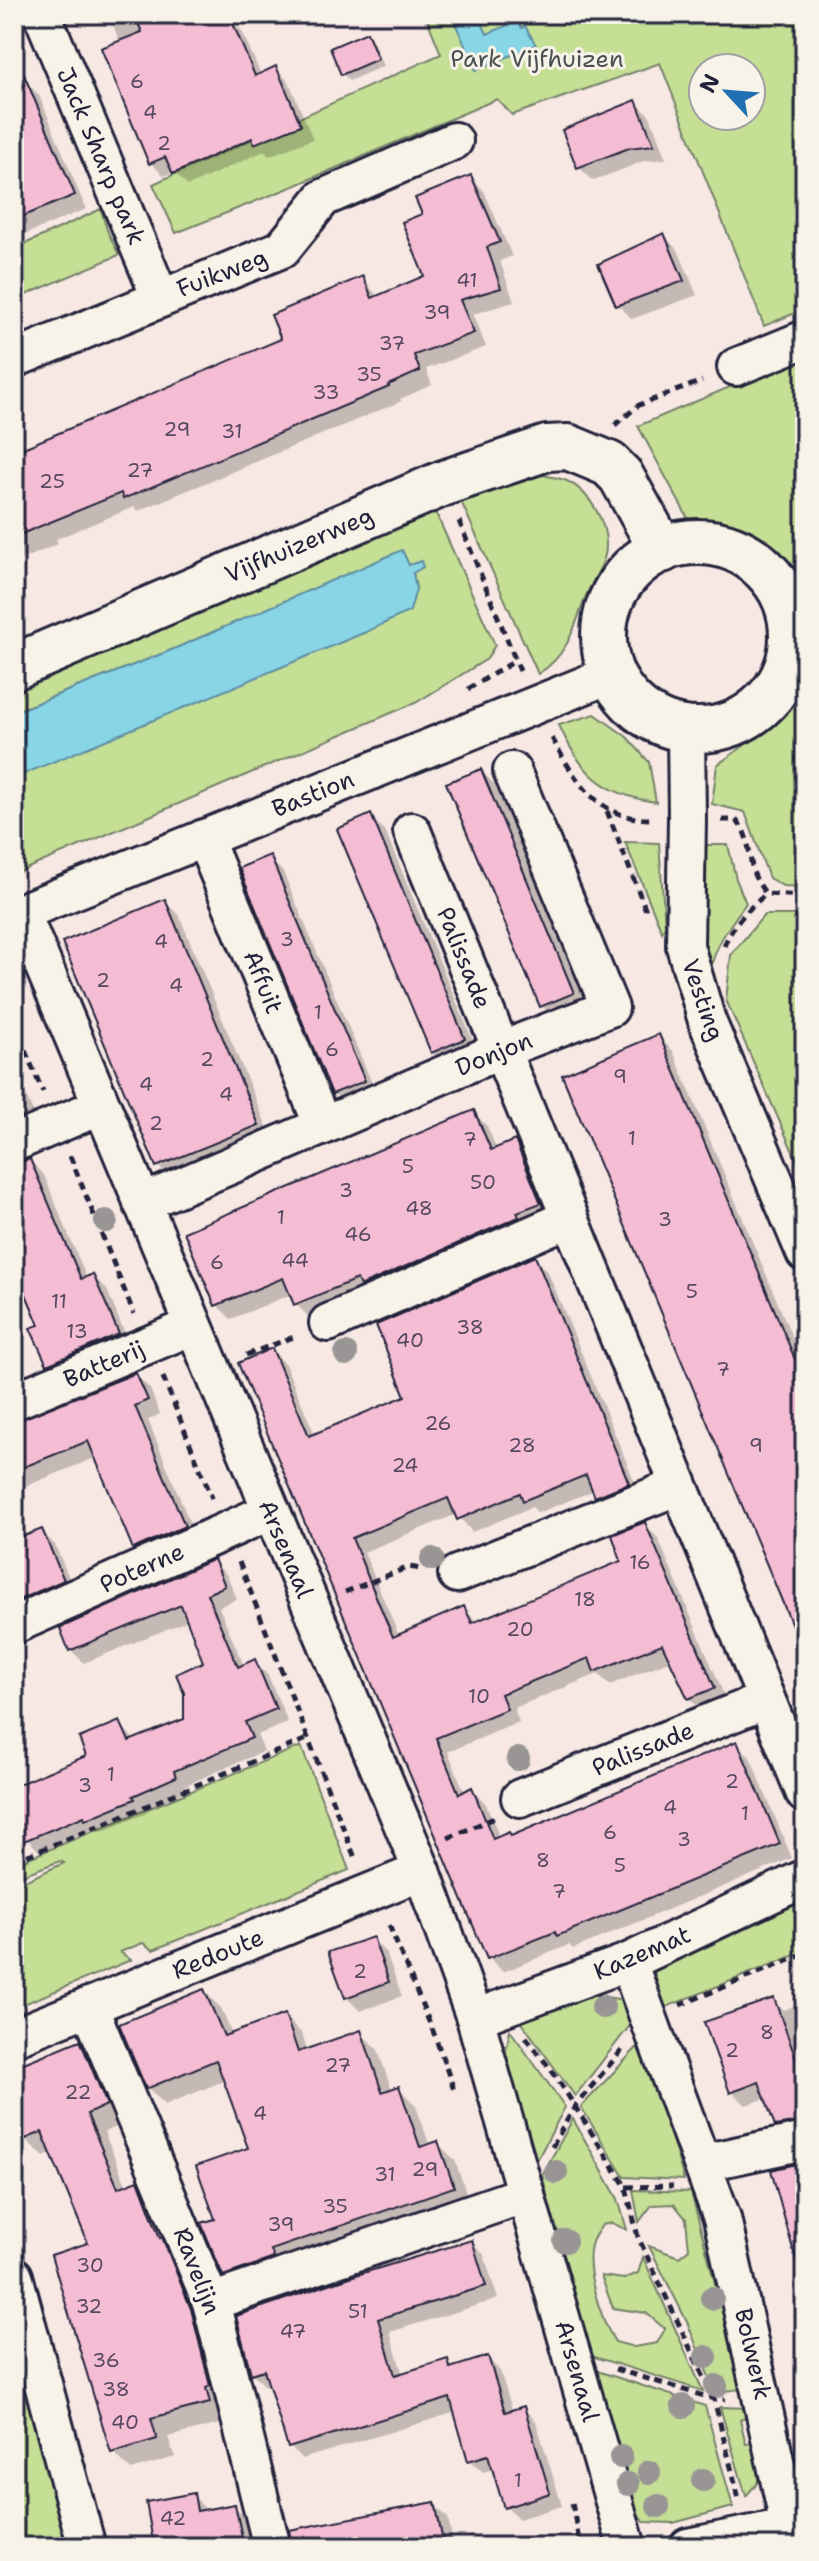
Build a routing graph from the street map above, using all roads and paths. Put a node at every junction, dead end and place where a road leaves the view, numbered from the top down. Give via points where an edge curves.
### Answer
1 (42, 14) edge
2 (454, 141) dead end
3 (160, 297) junction
4 (805, 339) edge
5 (14, 359) edge
6 (736, 367) joint
7 (589, 456) junction
8 (444, 483) junction
9 (662, 550) junction
10 (796, 598) edge
11 (14, 667) edge
12 (612, 674) junction
13 (535, 704) junction
14 (686, 730) junction
15 (512, 771) dead end
16 (607, 810) dead end
17 (687, 819) junction
18 (412, 831) dead end
19 (204, 838) junction
20 (805, 896) edge
21 (17, 914) edge
22 (14, 1025) edge
23 (501, 1050) junction
24 (101, 1106) junction
25 (57, 1125) junction
26 (323, 1126) junction
27 (14, 1143) edge
28 (142, 1203) junction
29 (570, 1218) junction
30 (805, 1253) edge
31 (328, 1323) joint
32 (193, 1326) junction
33 (150, 1344) junction
34 (211, 1369) junction
35 (14, 1401) edge
36 (679, 1486) junction
37 (271, 1511) junction
38 (226, 1531) junction
39 (457, 1574) joint
40 (310, 1605) junction
41 (14, 1625) edge
42 (766, 1700) junction
43 (307, 1739) junction
44 (805, 1794) edge
45 (520, 1798) joint
46 (14, 1861) edge
47 (418, 1862) junction
48 (805, 1878) edge
49 (373, 1891) junction
50 (628, 1962) junction
51 (89, 2006) junction
52 (489, 2013) junction
53 (14, 2037) edge
54 (455, 2095) dead end
55 (805, 2141) edge
56 (702, 2163) junction
57 (526, 2194) junction
58 (16, 2286) edge
59 (211, 2302) junction
60 (572, 2355) junction
61 (763, 2398) junction
62 (714, 2399) junction
63 (570, 2491) dead end
64 (756, 2534) junction
65 (793, 2537) edge
66 (580, 2546) edge
67 (87, 2547) edge
68 (272, 2547) edge
69 (627, 2547) edge
70 (688, 2547) edge

1 - 3 street, Jack Sharp park
2 - 3 street, Fuikweg via 323,198 282,249
3 - 5 street, Fuikweg
4 - 6 street
6 - 7 path via 639,405
7 - 8 street, Vijfhuizerweg via 568,447 547,448
7 - 9 street, Vijfhuizerweg via 621,476
8 - 11 street, Vijfhuizerweg
8 - 13 path
9 - 10 street via 711,543 735,550
9 - 12 street via 636,565 606,615 604,645
10 - 14 street via 790,657 780,683 763,705 740,721
12 - 13 street, Bastion
12 - 14 street via 629,701 655,720
13 - 16 path via 573,776
13 - 19 street, Bastion
14 - 17 street, Vesting
15 - 23 street, Donjon via 610,1008
17 - 20 path via 736,820 749,843 753,875 766,894
17 - 30 street, Vesting via 685,946 707,1021
18 - 23 street, Palissade
19 - 21 street, Bastion
19 - 26 street, Affuit
21 - 24 street, Arsenaal
22 - 25 path
23 - 26 street, Donjon
23 - 29 street, Palissade
24 - 25 street
24 - 28 street, Arsenaal
25 - 27 street
25 - 33 path
26 - 28 street, Donjon
28 - 32 street, Arsenaal
29 - 31 street
29 - 36 street, Palissade
31 - 34 path
32 - 33 street, Batterij
32 - 34 street, Arsenaal
33 - 35 street, Batterij
33 - 38 path
34 - 37 street, Arsenaal
36 - 39 street
36 - 42 street, Palissade
37 - 38 street, Poterne
37 - 40 street, Arsenaal
38 - 41 street, Poterne
38 - 43 path
39 - 40 path via 409,1567
40 - 47 street, Arsenaal
42 - 44 street, Palissade
42 - 45 street, Palissade
43 - 46 path
43 - 49 path
45 - 47 path via 503,1814
47 - 49 street, Redoute
47 - 52 street, Arsenaal
48 - 50 street, Kazemat
49 - 51 street, Redoute
49 - 54 path
50 - 52 street, Kazemat
50 - 56 street, Bolwerk
51 - 53 street, Redoute
51 - 59 street, Ravelijn
52 - 57 street, Arsenaal
52 - 62 path via 555,2075 626,2187 638,2237
55 - 56 street
56 - 61 street, Bolwerk via 722,2218
57 - 59 street
57 - 60 street, Arsenaal
58 - 67 street
59 - 68 street, Ravelijn
60 - 62 path
60 - 69 street, Arsenaal
61 - 62 path
61 - 65 street, Bolwerk
62 - 64 path via 741,2503
63 - 66 path
64 - 65 street
64 - 70 street

